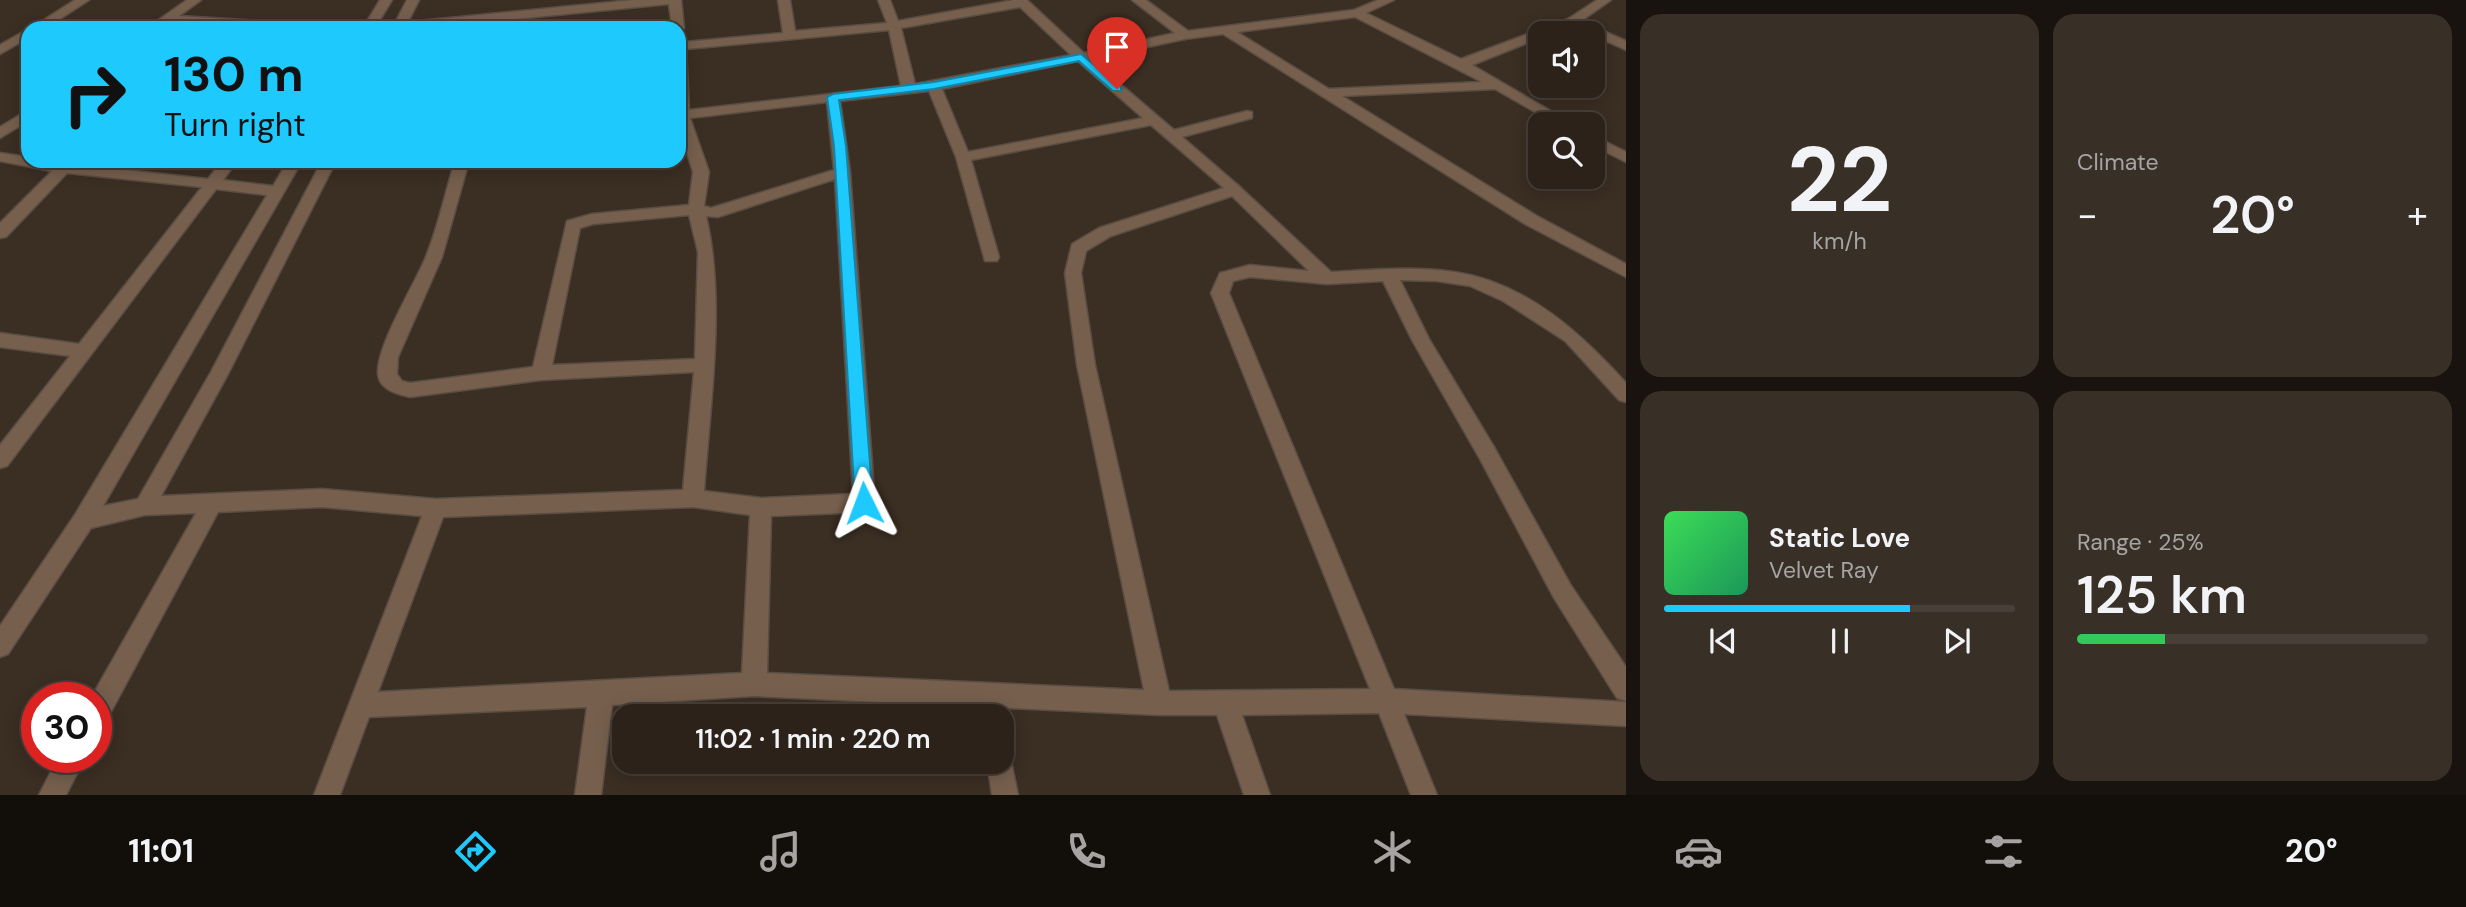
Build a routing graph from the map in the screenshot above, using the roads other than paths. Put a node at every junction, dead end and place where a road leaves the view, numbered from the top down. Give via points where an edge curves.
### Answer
1 (83, 0) edge
2 (195, 0) edge
3 (386, 0) edge
4 (413, 0) edge
5 (672, 0) edge
6 (785, 0) edge
7 (884, 0) edge
8 (1138, 0) edge
9 (1388, 0) edge
10 (1605, 0) edge
11 (1021, 1) edge
12 (1357, 13) junction
13 (167, 19) junction
14 (48, 21) edge
15 (164, 21) edge
16 (199, 21) edge
17 (373, 21) edge
18 (403, 21) edge
19 (468, 21) edge
20 (676, 21) edge
21 (1574, 21) edge
22 (894, 26) junction
23 (1226, 30) junction
24 (789, 34) junction
25 (1185, 35) junction
26 (21, 37) edge
27 (1605, 37) edge
28 (1528, 39) edge
29 (686, 45) edge
30 (1626, 46) edge
31 (0, 50) edge
32 (1081, 57) junction
33 (1461, 64) junction
34 (1495, 85) junction
35 (934, 86) junction
36 (909, 89) junction
37 (1328, 93) junction
38 (833, 97) junction
39 (1544, 112) edge
40 (686, 114) edge
41 (1247, 115) dead end
42 (21, 119) edge
43 (1153, 120) junction
44 (686, 129) edge
45 (0, 134) edge
46 (1171, 135) junction
47 (1605, 146) edge
48 (0, 157) edge
49 (963, 157) junction
50 (1626, 158) edge
51 (21, 159) edge
52 (67, 168) edge
53 (90, 168) edge
54 (227, 168) edge
55 (289, 168) edge
56 (324, 168) edge
57 (460, 168) edge
58 (842, 172) junction
59 (219, 187) junction
60 (269, 190) junction
61 (1235, 190) junction
62 (696, 209) junction
63 (0, 233) edge
64 (991, 257) dead end
65 (1626, 271) edge
66 (1389, 275) junction
67 (1328, 278) junction
68 (0, 340) edge
69 (83, 351) junction
70 (704, 365) junction
71 (541, 373) junction
72 (1626, 395) edge
73 (0, 460) edge
74 (693, 498) junction
75 (212, 503) junction
76 (145, 506) junction
77 (761, 507) junction
78 (436, 508) junction
79 (84, 520) junction
80 (0, 646) edge
81 (754, 684) junction
82 (112, 685) edge
83 (1626, 689) edge
84 (601, 694) junction
85 (1387, 701) junction
86 (1160, 703) junction
87 (1225, 703) junction
88 (971, 704) edge
89 (363, 705) junction
90 (1014, 706) edge
91 (1626, 714) edge
92 (64, 773) edge
93 (1002, 774) edge
94 (52, 795) edge
95 (327, 795) edge
96 (589, 795) edge
97 (1005, 795) edge
98 (1257, 795) edge
99 (1424, 795) edge

1 - 14 street
2 - 13 street
3 - 17 street
4 - 18 street
5 - 19 street
5 - 20 street
6 - 24 street
7 - 22 street
8 - 25 street
9 - 12 street
10 - 21 street
11 - 22 street
11 - 32 street
12 - 23 street
12 - 33 street
13 - 15 street
13 - 16 street
22 - 24 street
22 - 36 street
23 - 25 street
23 - 37 street
24 - 29 street
25 - 32 street
26 - 31 street
27 - 30 street
28 - 33 street
32 - 35 street
32 - 43 street
33 - 34 street
34 - 37 street
34 - 39 street
35 - 36 street
35 - 49 street
36 - 38 street
37 - 65 street via 1531,220
38 - 40 street
38 - 58 street
41 - 46 street
42 - 45 street
43 - 46 street
43 - 49 street
44 - 62 street via 701,172
46 - 61 street
47 - 50 street
48 - 51 street
49 - 64 street
52 - 63 street
53 - 59 street
54 - 59 street
55 - 60 street
56 - 76 street
57 - 71 street via 434,257 389,357 387,376 396,386 410,390
58 - 62 street via 712,213
58 - 77 street via 864,503
59 - 60 street
59 - 69 street
60 - 79 street
61 - 67 street
61 - 86 street via 1105,232 1078,248 1073,274 1086,365
62 - 70 street via 706,252
62 - 71 street via 573,225
66 - 67 street
66 - 72 street via 1452,277 1476,282 1509,298 1570,336
66 - 83 street via 1562,591
67 - 85 street via 1250,271 1226,277 1220,293
68 - 69 street
69 - 73 street
70 - 71 street
70 - 74 street
74 - 77 street
74 - 78 street
75 - 76 street
75 - 78 street via 322,498
75 - 82 street
76 - 79 street
77 - 81 street
78 - 89 street
79 - 80 street
81 - 84 street
81 - 88 street
84 - 89 street
84 - 96 street
85 - 87 street
85 - 91 street
85 - 99 street
86 - 87 street
86 - 90 street
87 - 98 street
89 - 95 street
92 - 94 street
93 - 97 street

